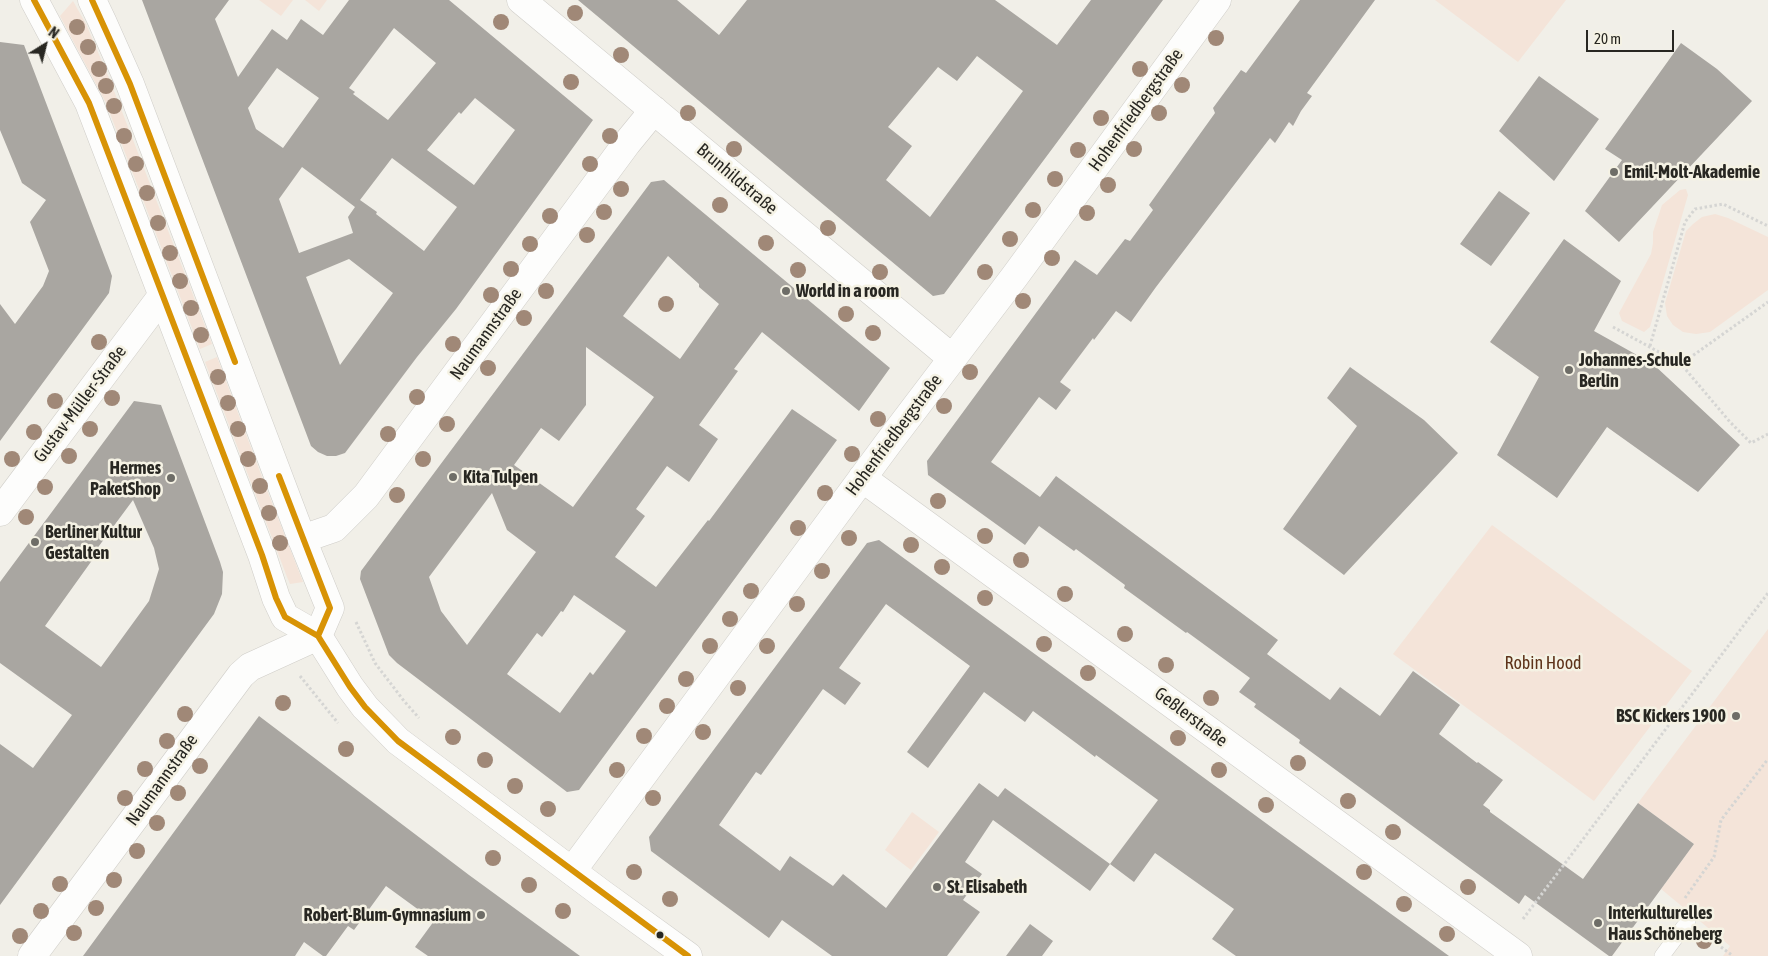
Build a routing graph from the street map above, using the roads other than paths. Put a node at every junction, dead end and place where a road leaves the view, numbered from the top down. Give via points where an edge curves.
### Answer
1 (34, 0) edge
2 (92, 0) edge
3 (521, 0) edge
4 (1218, 0) edge
5 (654, 110) junction
6 (162, 296) junction
7 (952, 358) junction
8 (862, 478) junction
9 (0, 512) edge
10 (302, 540) junction
11 (318, 636) junction
12 (572, 871) junction
13 (1688, 921) dead end
14 (32, 956) edge
15 (688, 956) edge
16 (1518, 956) edge
17 (1662, 956) edge

1 - 6 street via 89,103
2 - 10 street via 130,84
3 - 5 street, Brunhildstraße
4 - 7 street, Hohenfriedbergstraße
5 - 7 street, Brunhildstraße
5 - 10 street, Naumannstraße via 627,142 366,496 334,528
6 - 9 street, Gustav-Müller-Straße
6 - 11 street via 276,598 285,617
7 - 8 street, Hohenfriedbergstraße
8 - 12 street, Hohenfriedbergstraße
8 - 16 street, Geßlerstraße
10 - 11 street via 330,608
11 - 12 street via 360,701 398,741
11 - 14 street, Naumannstraße via 250,667 241,675
12 - 15 street
13 - 17 lane

